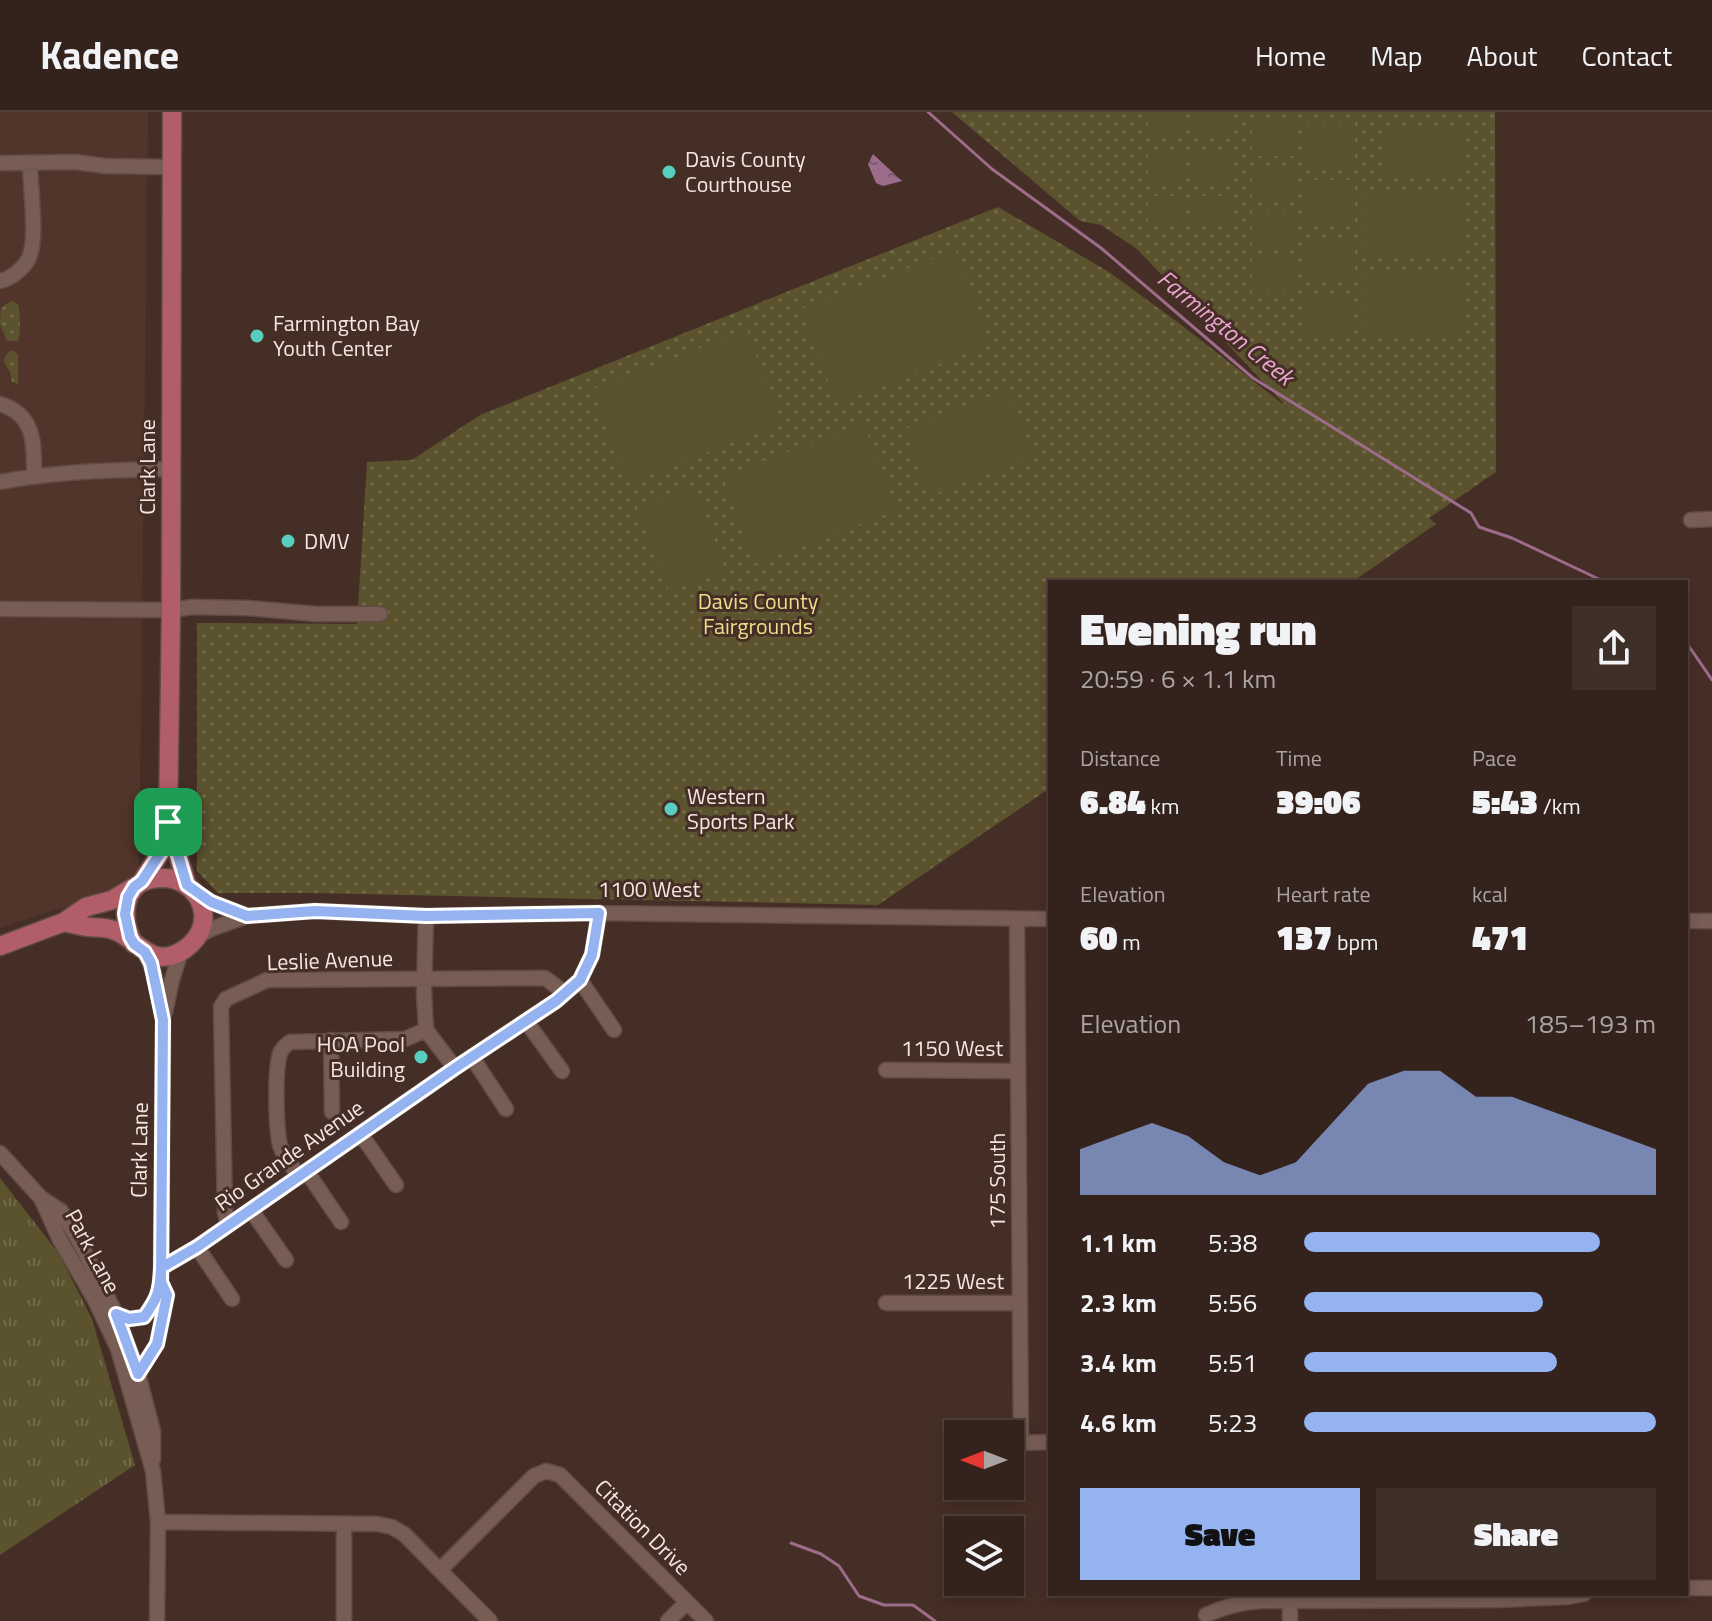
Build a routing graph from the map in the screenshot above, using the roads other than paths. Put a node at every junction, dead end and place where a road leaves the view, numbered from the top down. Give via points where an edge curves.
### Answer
1 (172, 112) edge
2 (0, 163) edge
3 (30, 163) junction
4 (172, 167) junction
5 (0, 281) edge
6 (0, 404) edge
7 (171, 469) junction
8 (34, 476) junction
9 (0, 482) edge
10 (1712, 519) edge
11 (1691, 520) dead end
12 (0, 609) edge
13 (171, 610) junction
14 (380, 614) dead end
15 (168, 822) junction
16 (138, 884) junction
17 (191, 889) junction
18 (599, 913) junction
19 (247, 916) junction
20 (426, 916) junction
21 (1017, 919) junction
22 (1048, 919) edge
23 (1688, 921) edge
24 (1712, 921) edge
25 (64, 922) junction
26 (196, 937) junction
27 (0, 946) edge
28 (140, 948) junction
29 (181, 951) junction
30 (424, 980) junction
31 (580, 980) junction
32 (565, 993) junction
33 (163, 1020) junction
34 (526, 1021) junction
35 (426, 1030) junction
36 (614, 1030) dead end
37 (331, 1040) junction
38 (472, 1057) junction
39 (455, 1068) junction
40 (886, 1070) dead end
41 (562, 1071) dead end
42 (1018, 1071) junction
43 (506, 1109) dead end
44 (332, 1112) dead end
45 (360, 1133) junction
46 (0, 1153) edge
47 (303, 1174) junction
48 (396, 1185) dead end
49 (41, 1198) junction
50 (251, 1210) junction
51 (341, 1222) dead end
52 (228, 1225) junction
53 (197, 1247) junction
54 (286, 1260) dead end
55 (161, 1275) junction
56 (232, 1299) dead end
57 (886, 1303) dead end
58 (1020, 1303) junction
59 (116, 1314) junction
60 (138, 1374) junction
61 (1048, 1442) edge
62 (153, 1471) junction
63 (158, 1522) junction
64 (344, 1524) junction
65 (440, 1570) junction
66 (1688, 1588) edge
67 (1712, 1588) edge
68 (1525, 1596) edge
69 (1496, 1597) edge
70 (1290, 1598) edge
71 (687, 1602) junction
72 (1206, 1615) dead end
73 (157, 1621) edge
74 (344, 1621) edge
75 (490, 1621) edge
76 (668, 1621) edge
77 (706, 1621) edge
78 (1290, 1621) edge

1 - 4 main road, Clark Lane
2 - 3 street
3 - 4 street
3 - 5 street via 32,244 19,270
4 - 7 main road, Clark Lane
6 - 8 street via 20,414 32,433
7 - 8 street
7 - 13 main road, Clark Lane
8 - 9 street
10 - 11 street
12 - 13 street
13 - 14 street
13 - 15 main road, Clark Lane
15 - 16 main road, Clark Lane via 161,852
15 - 17 main road, Clark Lane
16 - 17 main road via 164,878
16 - 25 main road
16 - 28 main road via 128,897 125,914 128,932
17 - 19 street, 1100 West
17 - 26 main road via 203,913
18 - 20 street, 1100 West
18 - 21 street, 1100 West
18 - 31 street, Rio Grande Avenue via 592,955
19 - 20 street, 1100 West via 315,911
19 - 26 street, 1100 West
20 - 30 street
21 - 22 street, 1100 West
21 - 42 street, 175 South
23 - 24 street
25 - 27 main road
25 - 28 main road via 114,930
26 - 29 main road
28 - 29 main road via 166,956
28 - 33 street, Clark Lane via 154,973
29 - 33 street, Clark Lane
30 - 32 street, Leslie Avenue via 545,978
30 - 35 street
30 - 52 street, Leslie Avenue via 267,980 226,999 221,1007
31 - 32 street, Rio Grande Avenue
31 - 36 street
32 - 34 street, Rio Grande Avenue
33 - 55 street, Clark Lane
34 - 38 street, Rio Grande Avenue
34 - 41 street
35 - 37 street via 405,1039
35 - 39 street
37 - 44 street
37 - 47 street via 290,1042 280,1053 280,1147
38 - 39 street, Rio Grande Avenue
38 - 43 street
39 - 45 street, Rio Grande Avenue
40 - 42 street, 1150 West
42 - 58 street, 175 South
45 - 47 street, Rio Grande Avenue
45 - 48 street
46 - 49 street, Park Lane
47 - 50 street, Rio Grande Avenue
47 - 51 street
49 - 59 street via 61,1211
49 - 62 street, Park Lane via 118,1349
50 - 52 street, Rio Grande Avenue
50 - 54 street
52 - 53 street, Rio Grande Avenue
53 - 55 street, Rio Grande Avenue
53 - 56 street
55 - 59 street, Clark Lane via 159,1295 144,1317
55 - 60 street, Clark Lane via 167,1295 157,1344
57 - 58 street, 1225 West
58 - 61 street, 175 South via 1021,1443
59 - 60 street
60 - 62 street via 153,1431
62 - 63 street, Park Lane
63 - 64 street
63 - 73 street
64 - 65 street via 392,1527
64 - 74 street
65 - 71 street, Citation Drive via 534,1476 546,1471 560,1475
65 - 75 street
66 - 67 street
68 - 69 street
69 - 70 street
70 - 72 street via 1241,1602
70 - 78 street
71 - 76 street
71 - 77 street, Citation Drive

